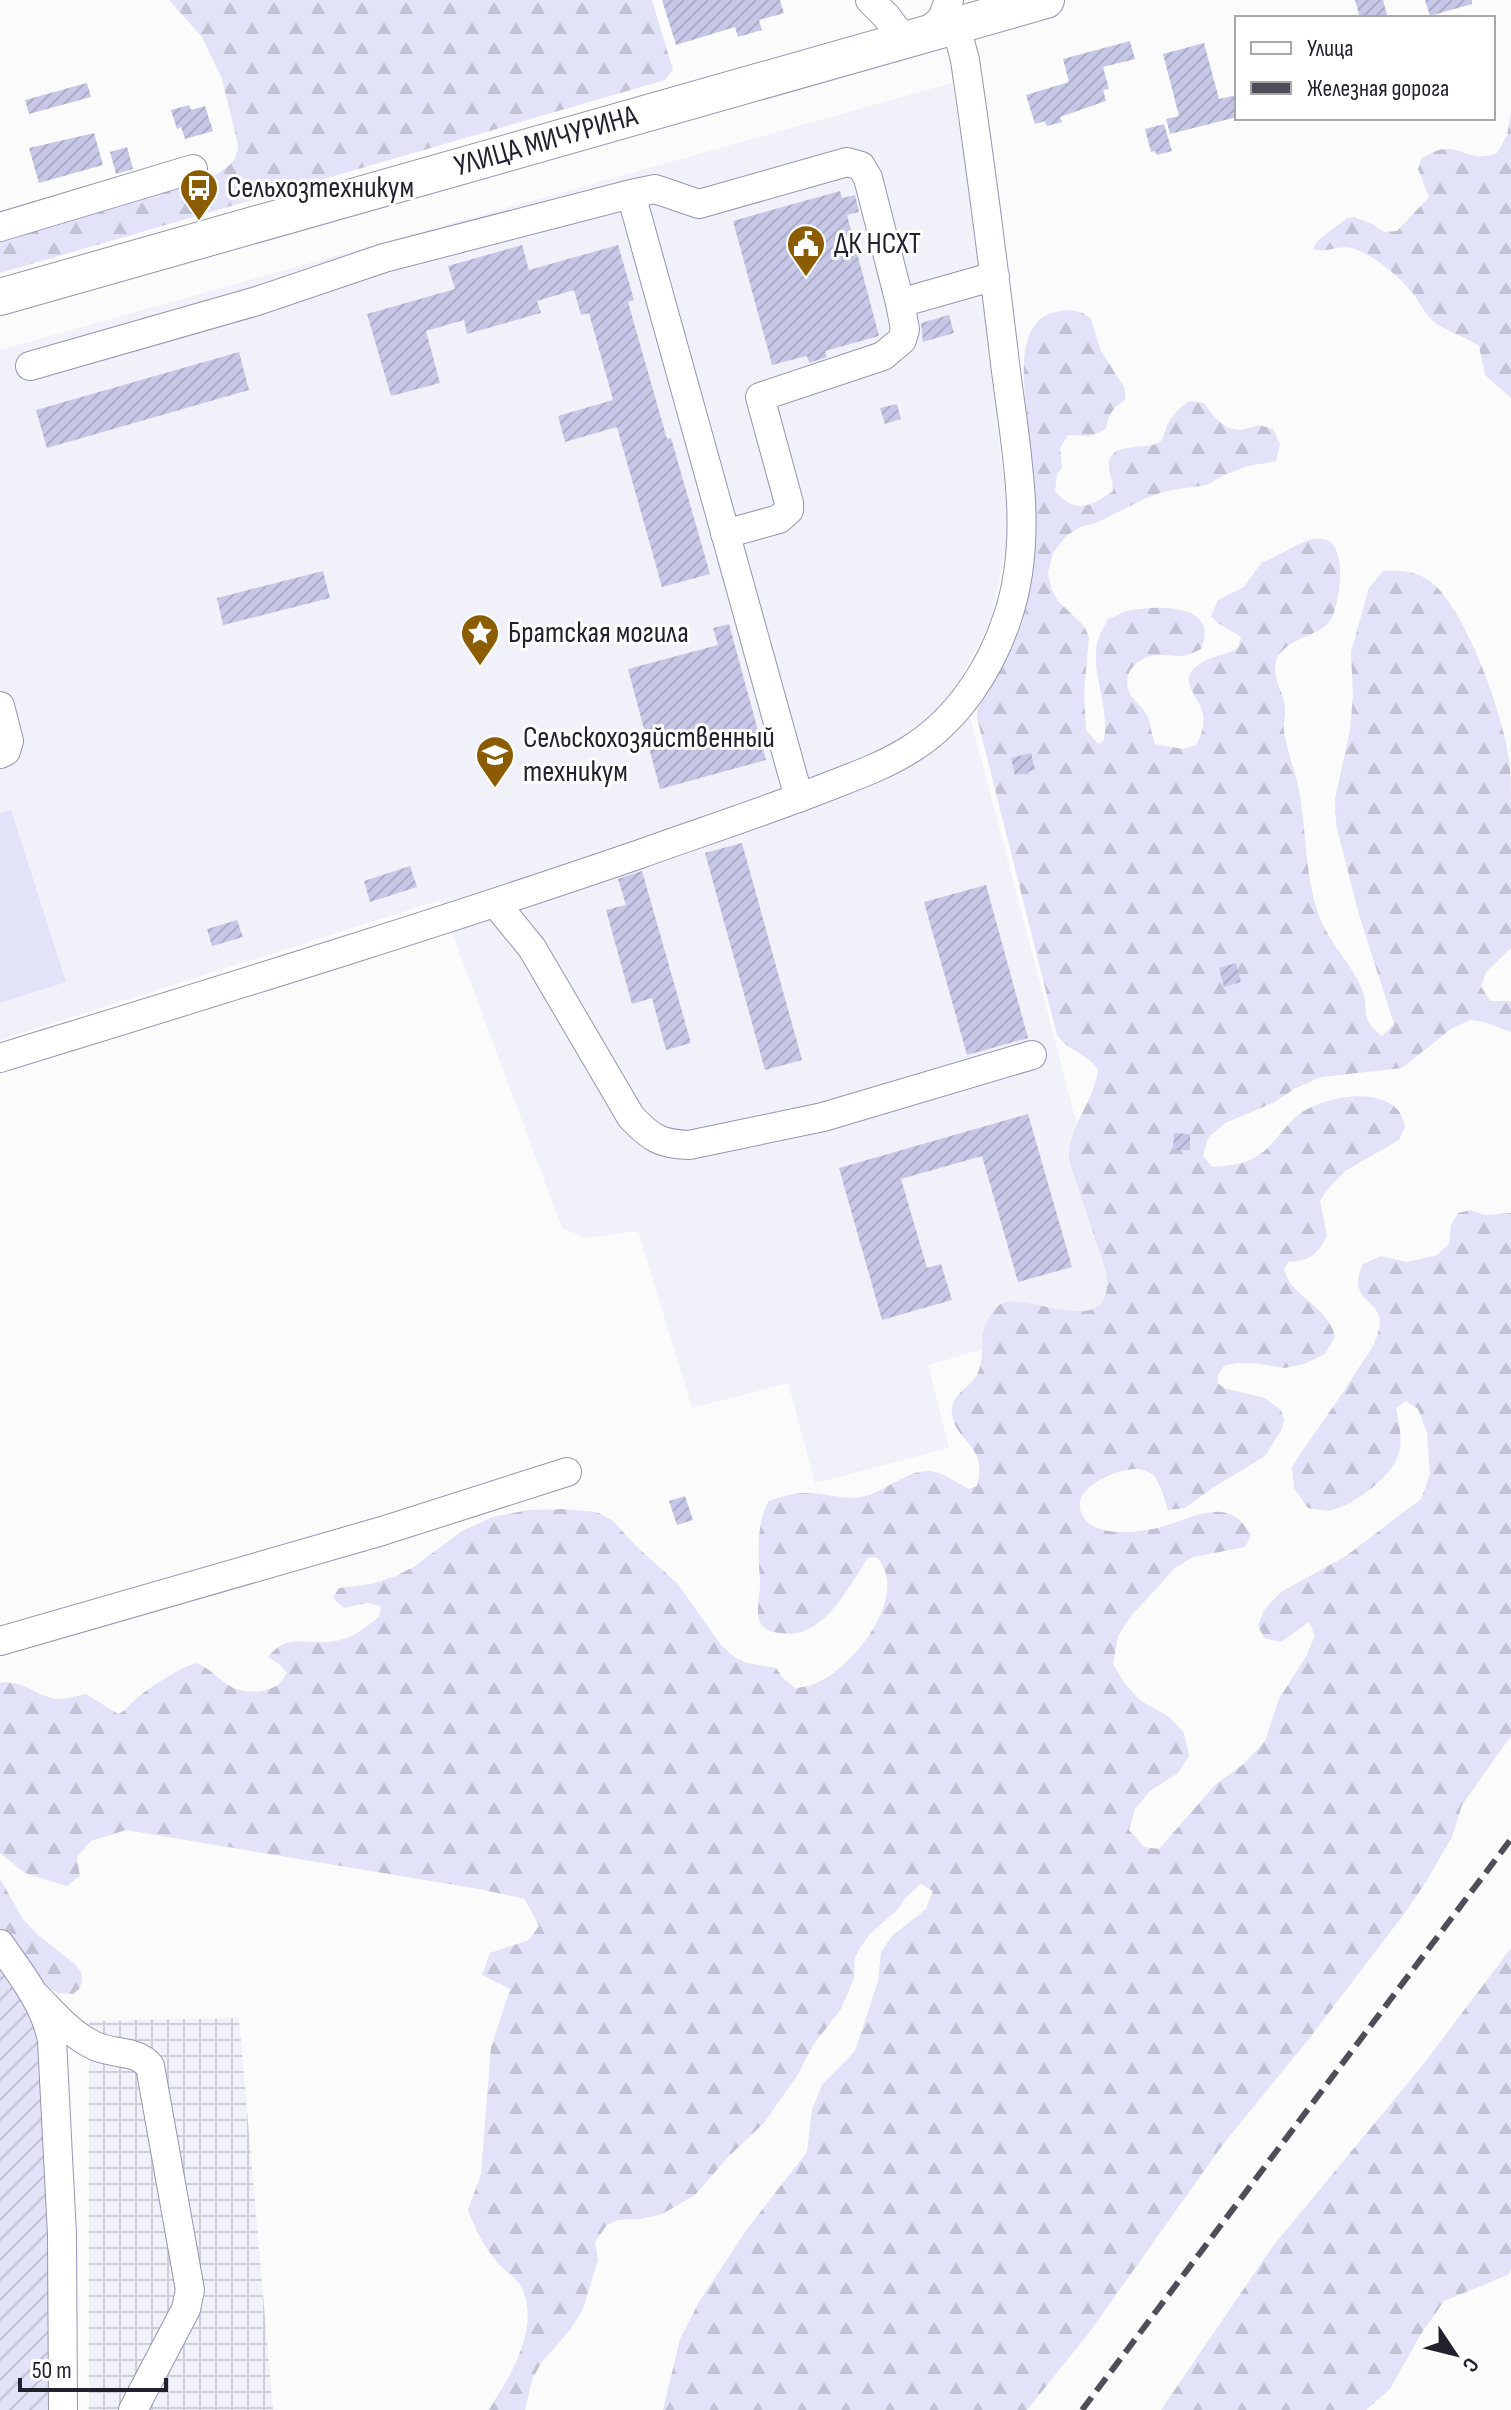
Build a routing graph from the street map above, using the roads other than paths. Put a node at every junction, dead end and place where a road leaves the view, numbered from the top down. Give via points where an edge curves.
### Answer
1 (870, 0) edge
2 (1035, 3) edge
3 (941, 20) edge
4 (193, 169) dead end
5 (631, 194) junction
6 (0, 227) edge
7 (995, 276) junction
8 (0, 297) edge
9 (900, 303) junction
10 (30, 366) dead end
11 (725, 534) junction
12 (0, 706) edge
13 (0, 754) edge
14 (799, 798) junction
15 (496, 904) junction
16 (1032, 1055) dead end
17 (0, 1058) edge
18 (567, 1472) dead end
19 (0, 1641) edge
20 (0, 1944) edge
21 (36, 1996) junction
22 (63, 2410) edge
23 (133, 2410) edge

1 - 3 street via 886,16
2 - 3 main road, УЛИЦА МИЧУРИНА
3 - 7 street via 965,60
3 - 8 main road, УЛИЦА МИЧУРИНА
4 - 6 street
5 - 9 street via 655,189 699,204 847,162 861,166
5 - 10 street via 384,258 257,301
5 - 11 street
7 - 9 street
7 - 14 street via 1022,533 1010,612 997,648 947,721 911,749
9 - 11 street via 902,340 883,356 760,397 789,510 779,519
11 - 14 street
12 - 13 street via 9,741
14 - 15 street
15 - 16 street via 532,948 631,1117 667,1144 689,1145 823,1117
15 - 17 street
18 - 19 street
20 - 21 street
21 - 22 street via 48,2022 54,2066 64,2295
21 - 23 street via 89,2043 144,2058 150,2066 190,2290 186,2309

